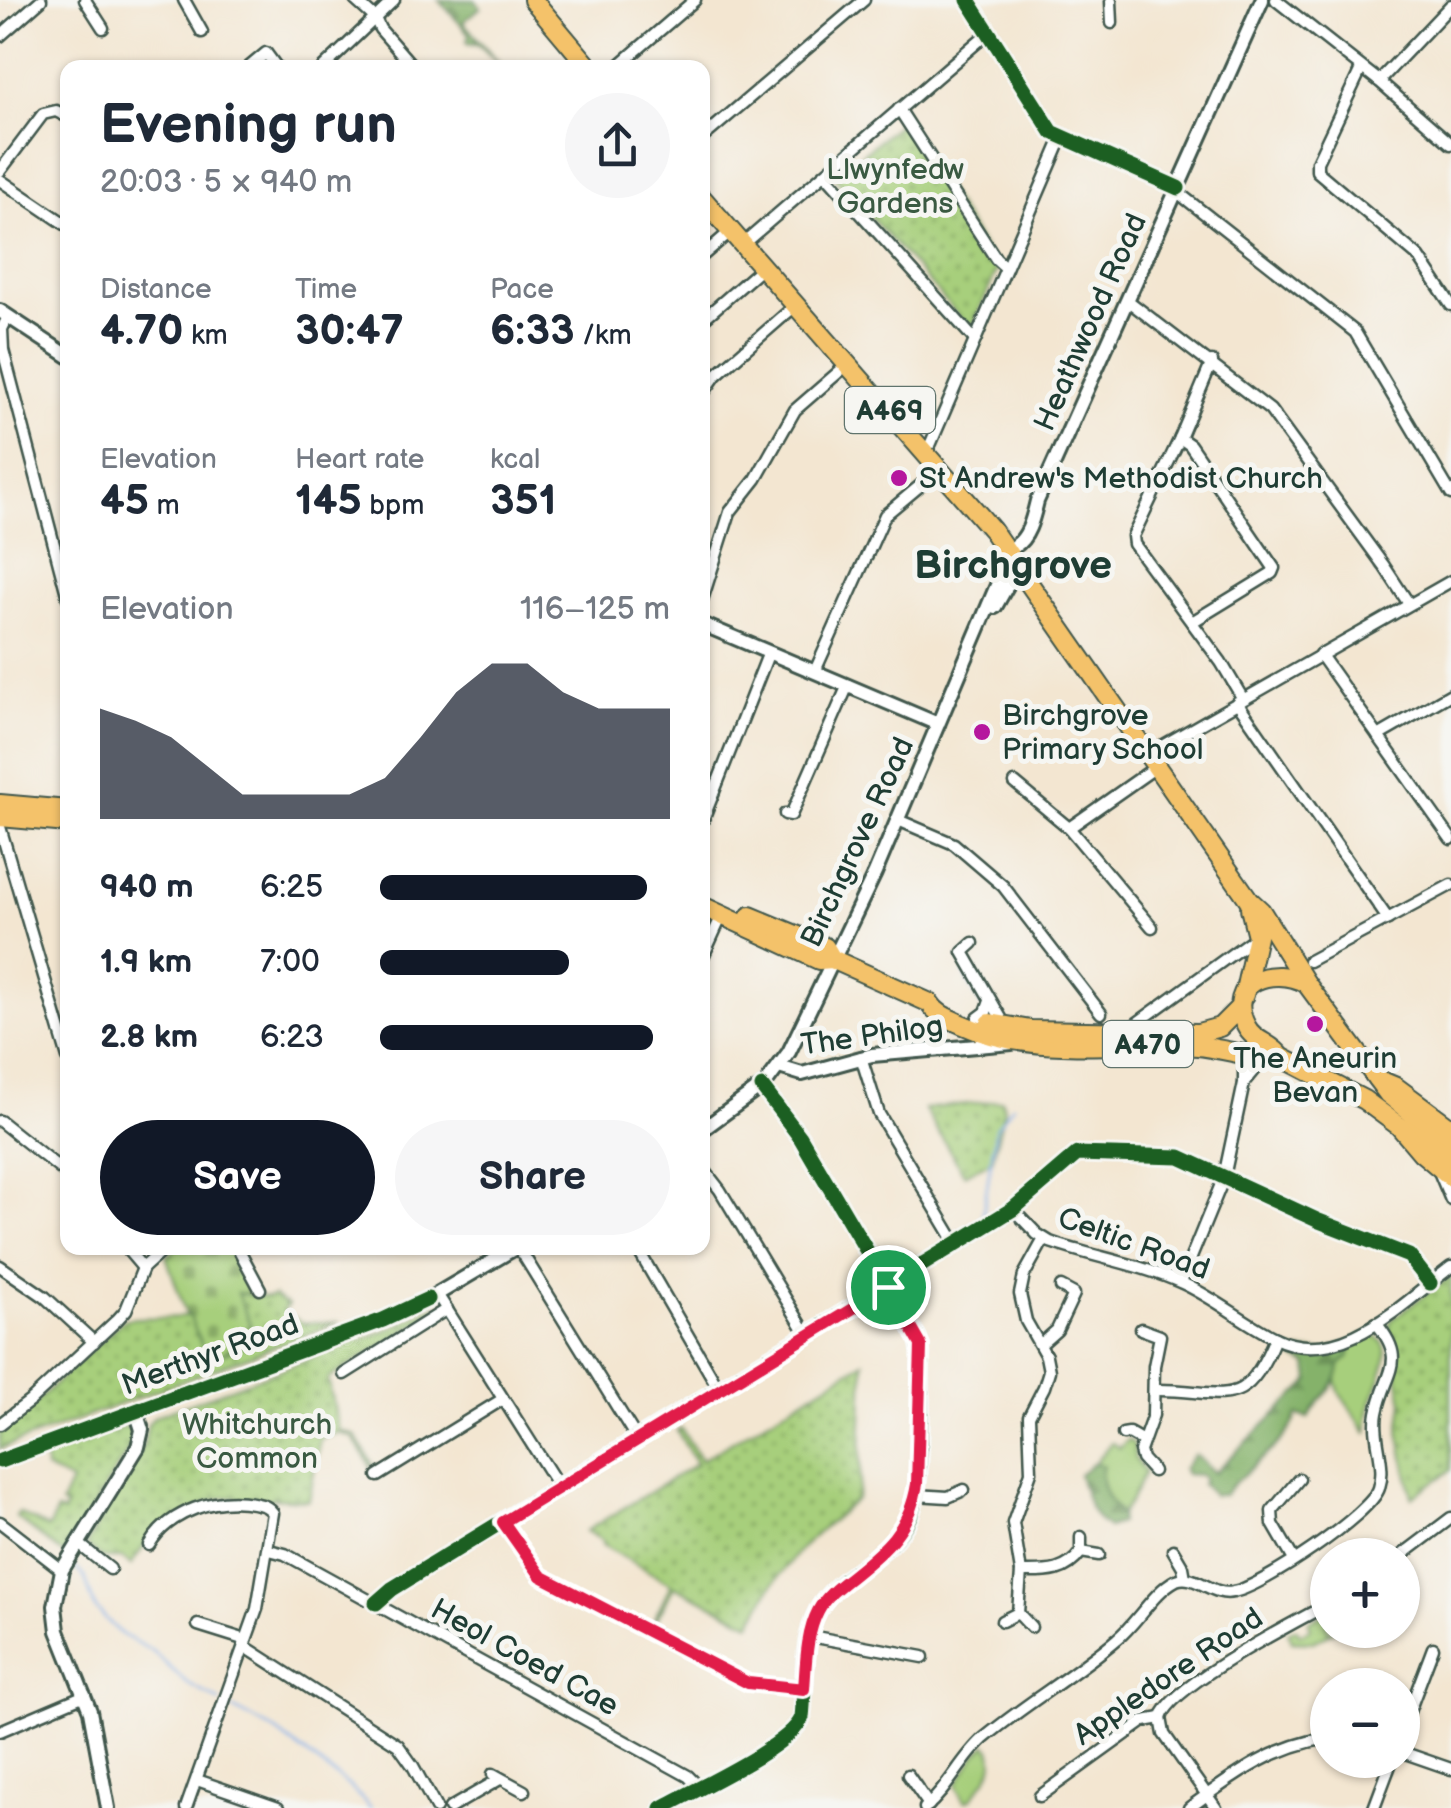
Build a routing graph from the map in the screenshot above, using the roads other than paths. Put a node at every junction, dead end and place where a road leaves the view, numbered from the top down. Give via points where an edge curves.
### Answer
1 (41, 0) edge
2 (85, 0) edge
3 (184, 0) edge
4 (354, 0) edge
5 (394, 0) edge
6 (533, 0) edge
7 (695, 0) edge
8 (864, 0) edge
9 (968, 0) edge
10 (1110, 0) edge
11 (1262, 0) edge
12 (1276, 0) edge
13 (1450, 3) edge
14 (682, 4) edge
15 (375, 18) junction
16 (1112, 23) dead end
17 (103, 28) dead end
18 (202, 32) dead end
19 (988, 33) junction
20 (0, 36) edge
21 (331, 60) edge
22 (407, 60) edge
23 (583, 60) edge
24 (624, 60) edge
25 (1361, 70) junction
26 (1379, 81) junction
27 (899, 110) junction
28 (60, 114) edge
29 (710, 131) edge
30 (1062, 138) junction
31 (1451, 144) edge
32 (0, 171) edge
33 (824, 174) junction
34 (0, 180) edge
35 (1177, 190) junction
36 (710, 207) edge
37 (60, 221) edge
38 (737, 238) junction
39 (710, 252) edge
40 (763, 267) junction
41 (1006, 268) junction
42 (1127, 300) junction
43 (1451, 304) edge
44 (796, 306) junction
45 (710, 313) edge
46 (4, 314) edge
47 (975, 340) junction
48 (60, 351) edge
49 (1212, 362) junction
50 (848, 364) junction
51 (710, 383) edge
52 (1180, 438) junction
53 (925, 450) junction
54 (941, 469) junction
55 (1451, 494) edge
56 (60, 550) edge
57 (1012, 557) junction
58 (710, 575) edge
59 (1451, 581) edge
60 (1408, 604) junction
61 (1192, 622) junction
62 (710, 627) edge
63 (769, 652) junction
64 (1320, 654) junction
65 (816, 672) junction
66 (848, 686) junction
67 (1451, 694) edge
68 (1240, 700) junction
69 (938, 724) junction
70 (1378, 736) junction
71 (1152, 760) junction
72 (1015, 783) dead end
73 (710, 802) edge
74 (0, 804) edge
75 (60, 809) edge
76 (785, 814) dead end
77 (0, 817) edge
78 (898, 820) junction
79 (60, 822) edge
80 (0, 827) edge
81 (1068, 828) junction
82 (1451, 839) edge
83 (1451, 886) edge
84 (710, 898) edge
85 (1249, 900) junction
86 (710, 910) edge
87 (722, 915) junction
88 (1388, 919) junction
89 (1152, 927) dead end
90 (1257, 936) junction
91 (710, 941) edge
92 (973, 943) dead end
93 (1232, 955) junction
94 (832, 959) junction
95 (1309, 961) dead end
96 (1250, 965) junction
97 (1306, 983) junction
98 (990, 1001) junction
99 (1242, 1001) junction
100 (930, 1003) junction
101 (1155, 1010) junction
102 (1101, 1012) dead end
103 (978, 1018) junction
104 (1136, 1023) dead end
105 (1160, 1030) junction
106 (60, 1031) edge
107 (1013, 1033) junction
108 (1244, 1052) junction
109 (862, 1058) junction
110 (1276, 1058) junction
111 (780, 1068) junction
112 (1244, 1083) junction
113 (762, 1086) junction
114 (0, 1121) edge
115 (710, 1124) edge
116 (1446, 1152) edge
117 (60, 1168) edge
118 (1224, 1178) junction
119 (710, 1180) edge
120 (1451, 1200) edge
121 (1013, 1209) junction
122 (1044, 1239) junction
123 (956, 1245) junction
124 (130, 1255) edge
125 (157, 1255) edge
126 (242, 1255) edge
127 (505, 1255) edge
128 (521, 1255) edge
129 (641, 1255) edge
130 (0, 1266) edge
131 (142, 1268) junction
132 (1451, 1268) edge
133 (1180, 1282) junction
134 (1430, 1283) junction
135 (888, 1287) junction
136 (1060, 1287) dead end
137 (260, 1289) dead end
138 (437, 1294) junction
139 (447, 1309) junction
140 (1376, 1323) junction
141 (1142, 1329) dead end
142 (808, 1336) junction
143 (1275, 1338) junction
144 (94, 1342) junction
145 (1041, 1344) junction
146 (344, 1374) dead end
147 (719, 1389) junction
148 (1155, 1390) junction
149 (503, 1398) junction
150 (136, 1411) junction
151 (0, 1424) edge
152 (1124, 1434) dead end
153 (638, 1440) junction
154 (1143, 1441) junction
155 (0, 1461) edge
156 (1153, 1471) dead end
157 (378, 1476) dead end
158 (1299, 1479) dead end
159 (558, 1487) junction
160 (964, 1490) dead end
161 (916, 1495) junction
162 (1451, 1518) edge
163 (0, 1522) edge
164 (503, 1522) junction
165 (1081, 1536) dead end
166 (1420, 1541) edge
167 (78, 1544) junction
168 (150, 1545) dead end
169 (269, 1550) junction
170 (1174, 1550) dead end
171 (1081, 1552) junction
172 (1100, 1555) dead end
173 (1294, 1560) junction
174 (110, 1569) dead end
175 (62, 1570) junction
176 (1021, 1572) junction
177 (1185, 1578) junction
178 (376, 1603) junction
179 (1018, 1613) junction
180 (1310, 1615) edge
181 (1002, 1621) dead end
182 (198, 1625) dead end
183 (1030, 1627) dead end
184 (810, 1636) junction
185 (245, 1643) junction
186 (1433, 1648) dead end
187 (922, 1657) dead end
188 (1420, 1682) edge
189 (804, 1689) junction
190 (85, 1695) junction
191 (1161, 1718) junction
192 (0, 1731) edge
193 (1310, 1741) edge
194 (1420, 1758) edge
195 (1451, 1769) edge
196 (908, 1775) dead end
197 (1385, 1778) edge
198 (196, 1780) junction
199 (699, 1787) junction
200 (524, 1790) dead end
201 (1207, 1795) junction
202 (1040, 1796) dead end
203 (927, 1806) edge
204 (108, 1808) edge
205 (186, 1808) edge
206 (278, 1808) edge
207 (436, 1808) edge
208 (450, 1808) edge
209 (662, 1808) edge
210 (1189, 1808) edge
211 (1216, 1808) edge
212 (1374, 1808) edge

1 - 20 street
2 - 17 street
3 - 18 street
4 - 15 street
5 - 15 street
6 - 23 main road
7 - 14 street
8 - 29 street
9 - 19 street
10 - 16 street
11 - 35 street, Heathwood Road
12 - 25 street
13 - 26 street
14 - 24 street
15 - 21 street
15 - 22 street
19 - 27 street
19 - 30 street via 1042,120
25 - 26 street
25 - 43 street via 1317,172 1419,257
26 - 31 street
27 - 33 street
27 - 41 street
28 - 32 street via 43,114
30 - 35 street
30 - 41 street
33 - 38 street
33 - 47 street
34 - 37 street
35 - 42 street, Heathwood Road
35 - 55 street via 1354,332
36 - 38 main road, A469
38 - 39 street
38 - 40 main road, A469
40 - 44 main road, A469
40 - 45 street
41 - 47 street
42 - 49 street
42 - 57 street, Heathwood Road
44 - 50 main road, A469
44 - 51 street
46 - 48 street
46 - 56 street via 3,350
47 - 53 street
49 - 52 street
49 - 60 street via 1270,410
50 - 53 main road, A469
50 - 58 street via 794,410 730,512
52 - 61 street via 1133,536
52 - 61 street via 1274,568
53 - 54 main road, A469
54 - 57 main road, A469
54 - 65 street via 885,515
57 - 69 street, Birchgrove Road
57 - 71 main road, A469
59 - 60 street
60 - 64 street
61 - 68 street
62 - 63 street
63 - 65 street
63 - 73 street
64 - 68 street
64 - 70 street
65 - 66 street
66 - 69 street
66 - 76 street via 792,815
67 - 70 street
68 - 71 street
68 - 88 street
69 - 78 street, Birchgrove Road
70 - 82 street
71 - 81 street
71 - 85 main road, A469
72 - 81 street
74 - 75 main road
77 - 79 main road
78 - 94 street, Birchgrove Road
78 - 102 street via 954,844 1003,886
80 - 106 street
81 - 89 street
83 - 88 street
84 - 94 main road, A470 via 825,948
85 - 90 main road, A469
85 - 97 main road, A469
86 - 87 main road, A470
87 - 91 street
87 - 94 main road, A470 via 819,960
88 - 95 street
90 - 93 street
90 - 96 main road, A469
92 - 98 street via 963,952
93 - 96 street
93 - 101 street
94 - 100 main road, A470
94 - 111 street, Birchgrove Road
96 - 99 main road, A469
97 - 99 main road, A470 via 1273,974 1255,981
97 - 116 main road via 1377,1078 1396,1087
98 - 103 street
98 - 107 street
99 - 105 main road, A470 via 1209,1031
99 - 110 main road, A470 via 1250,1033 1276,1049
100 - 103 main road, A470 via 941,1001
100 - 107 main road, A470 via 935,1012
101 - 104 street
101 - 105 street
103 - 107 main road, A470
105 - 107 main road, A470
107 - 108 main road, A470
107 - 109 street, The Philog
108 - 110 main road, A470
108 - 112 street
109 - 111 street, The Philog via 802,1074
109 - 123 street via 879,1114
110 - 112 street
110 - 116 main road, A470 via 1337,1084
111 - 113 street, The Philog
112 - 118 street
113 - 115 street, The Philog
113 - 135 street via 800,1137
114 - 117 street
116 - 120 street via 1440,1182
118 - 121 street via 1174,1155 1083,1152
118 - 133 street
118 - 134 street via 1408,1256
119 - 142 street
121 - 122 street, Celtic Road
121 - 123 street
122 - 133 street, Celtic Road
122 - 145 street via 1020,1294 1026,1322
123 - 135 street
124 - 131 street
125 - 131 street
126 - 137 street
127 - 138 street
128 - 153 street
129 - 147 street
130 - 144 street
131 - 144 street via 122,1315
132 - 134 street, Celtic Road
133 - 143 street, Celtic Road
134 - 140 street, Celtic Road
135 - 142 street
135 - 161 street via 921,1345
136 - 145 street via 1080,1296
138 - 139 street
138 - 150 street, Merthyr Road
139 - 146 street
139 - 149 street
140 - 143 street, Celtic Road via 1324,1345
140 - 173 street via 1394,1360 1374,1426 1380,1484 1363,1510
141 - 148 street via 1166,1338 1154,1366
142 - 147 street
143 - 148 street via 1258,1375 1237,1391
144 - 151 street
145 - 176 street via 1049,1371 1030,1416 1030,1472 1013,1523
147 - 153 street
148 - 154 street
149 - 157 street
149 - 159 street
150 - 155 street, Merthyr Road
150 - 167 street via 138,1446
152 - 154 street
153 - 159 street
154 - 156 street via 1142,1459
158 - 173 street via 1272,1511
159 - 164 street
160 - 161 street via 948,1497
161 - 184 street via 896,1539 826,1599
162 - 166 street
163 - 175 street
164 - 178 street
164 - 189 street via 541,1576 748,1683
165 - 171 street
167 - 174 street
167 - 175 street
168 - 169 street via 174,1520 228,1499 271,1509
169 - 178 street, Heol Coed Cae
169 - 185 street
170 - 177 street
171 - 172 street
171 - 176 street via 1060,1570
173 - 177 street via 1234,1592
175 - 190 street via 56,1626
176 - 179 street
177 - 203 street via 1168,1586 1113,1643 983,1739
178 - 199 street, Heol Coed Cae
179 - 181 street
179 - 183 street
180 - 191 street, Appledore Road via 1222,1666 1166,1706
182 - 185 street
184 - 187 street
184 - 189 street
185 - 198 street
185 - 207 street via 398,1746
186 - 188 street
189 - 199 street via 802,1717 792,1734
190 - 192 street
190 - 204 street
191 - 201 street via 1164,1734
191 - 202 street, Appledore Road via 1144,1720
193 - 201 street via 1270,1753
194 - 195 street
196 - 203 street
197 - 212 street
198 - 205 street
198 - 206 street
199 - 209 street
200 - 208 street via 497,1777
201 - 210 street
201 - 211 street

